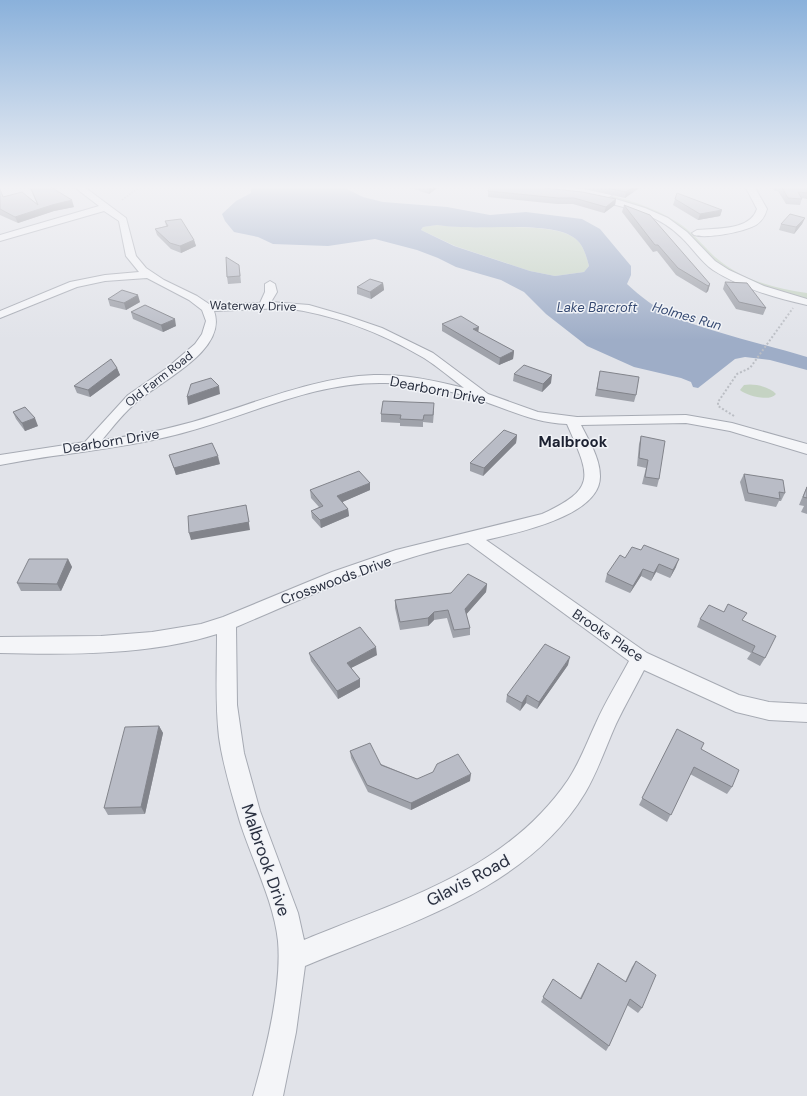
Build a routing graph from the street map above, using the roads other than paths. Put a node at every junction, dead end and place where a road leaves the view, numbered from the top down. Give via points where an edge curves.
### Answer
1 (127, 237) edge
2 (686, 237) edge
3 (700, 237) edge
4 (705, 243) dead end
5 (714, 253) dead end
6 (149, 275) junction
7 (270, 284) dead end
8 (807, 290) edge
9 (803, 301) edge
10 (264, 305) junction
11 (207, 308) junction
12 (0, 315) edge
13 (487, 398) junction
14 (572, 421) junction
15 (90, 445) junction
16 (807, 449) edge
17 (0, 460) edge
18 (471, 537) junction
19 (227, 624) junction
20 (0, 646) edge
21 (640, 659) junction
22 (807, 713) edge
23 (292, 958) junction
24 (268, 1096) edge

1 - 6 street, Waterway Drive via 131,256
2 - 9 street via 705,258 723,271
3 - 4 street
5 - 8 street via 734,268 769,283
6 - 11 street, Waterway Drive
6 - 12 street via 89,281 60,289
7 - 10 street via 269,298
10 - 11 street, Waterway Drive
10 - 13 street, Waterway Drive via 309,308 378,331 447,367
11 - 15 street, Old Farm Road via 212,325 201,346 125,405
13 - 14 street, Dearborn Drive via 541,417
13 - 15 street, Dearborn Drive via 425,384 372,379 296,394 169,433
14 - 16 street, Dearborn Drive via 663,418 692,420 734,427
14 - 18 street, Crosswoods Drive via 586,450 593,475 591,486 583,497 571,507 536,522
15 - 17 street, Dearborn Drive
18 - 19 street, Crosswoods Drive via 376,564
18 - 21 street, Brooks Place
19 - 20 street, Crosswoods Drive via 182,634 118,642
19 - 23 street, Malbrook Drive via 227,703 232,752 243,793 285,912 290,930
21 - 22 street, Brooks Place via 736,703 769,711
21 - 23 street, Glavis Road via 576,787 546,827 519,852 490,872 436,899
23 - 24 street, Malbrook Drive via 281,1041

